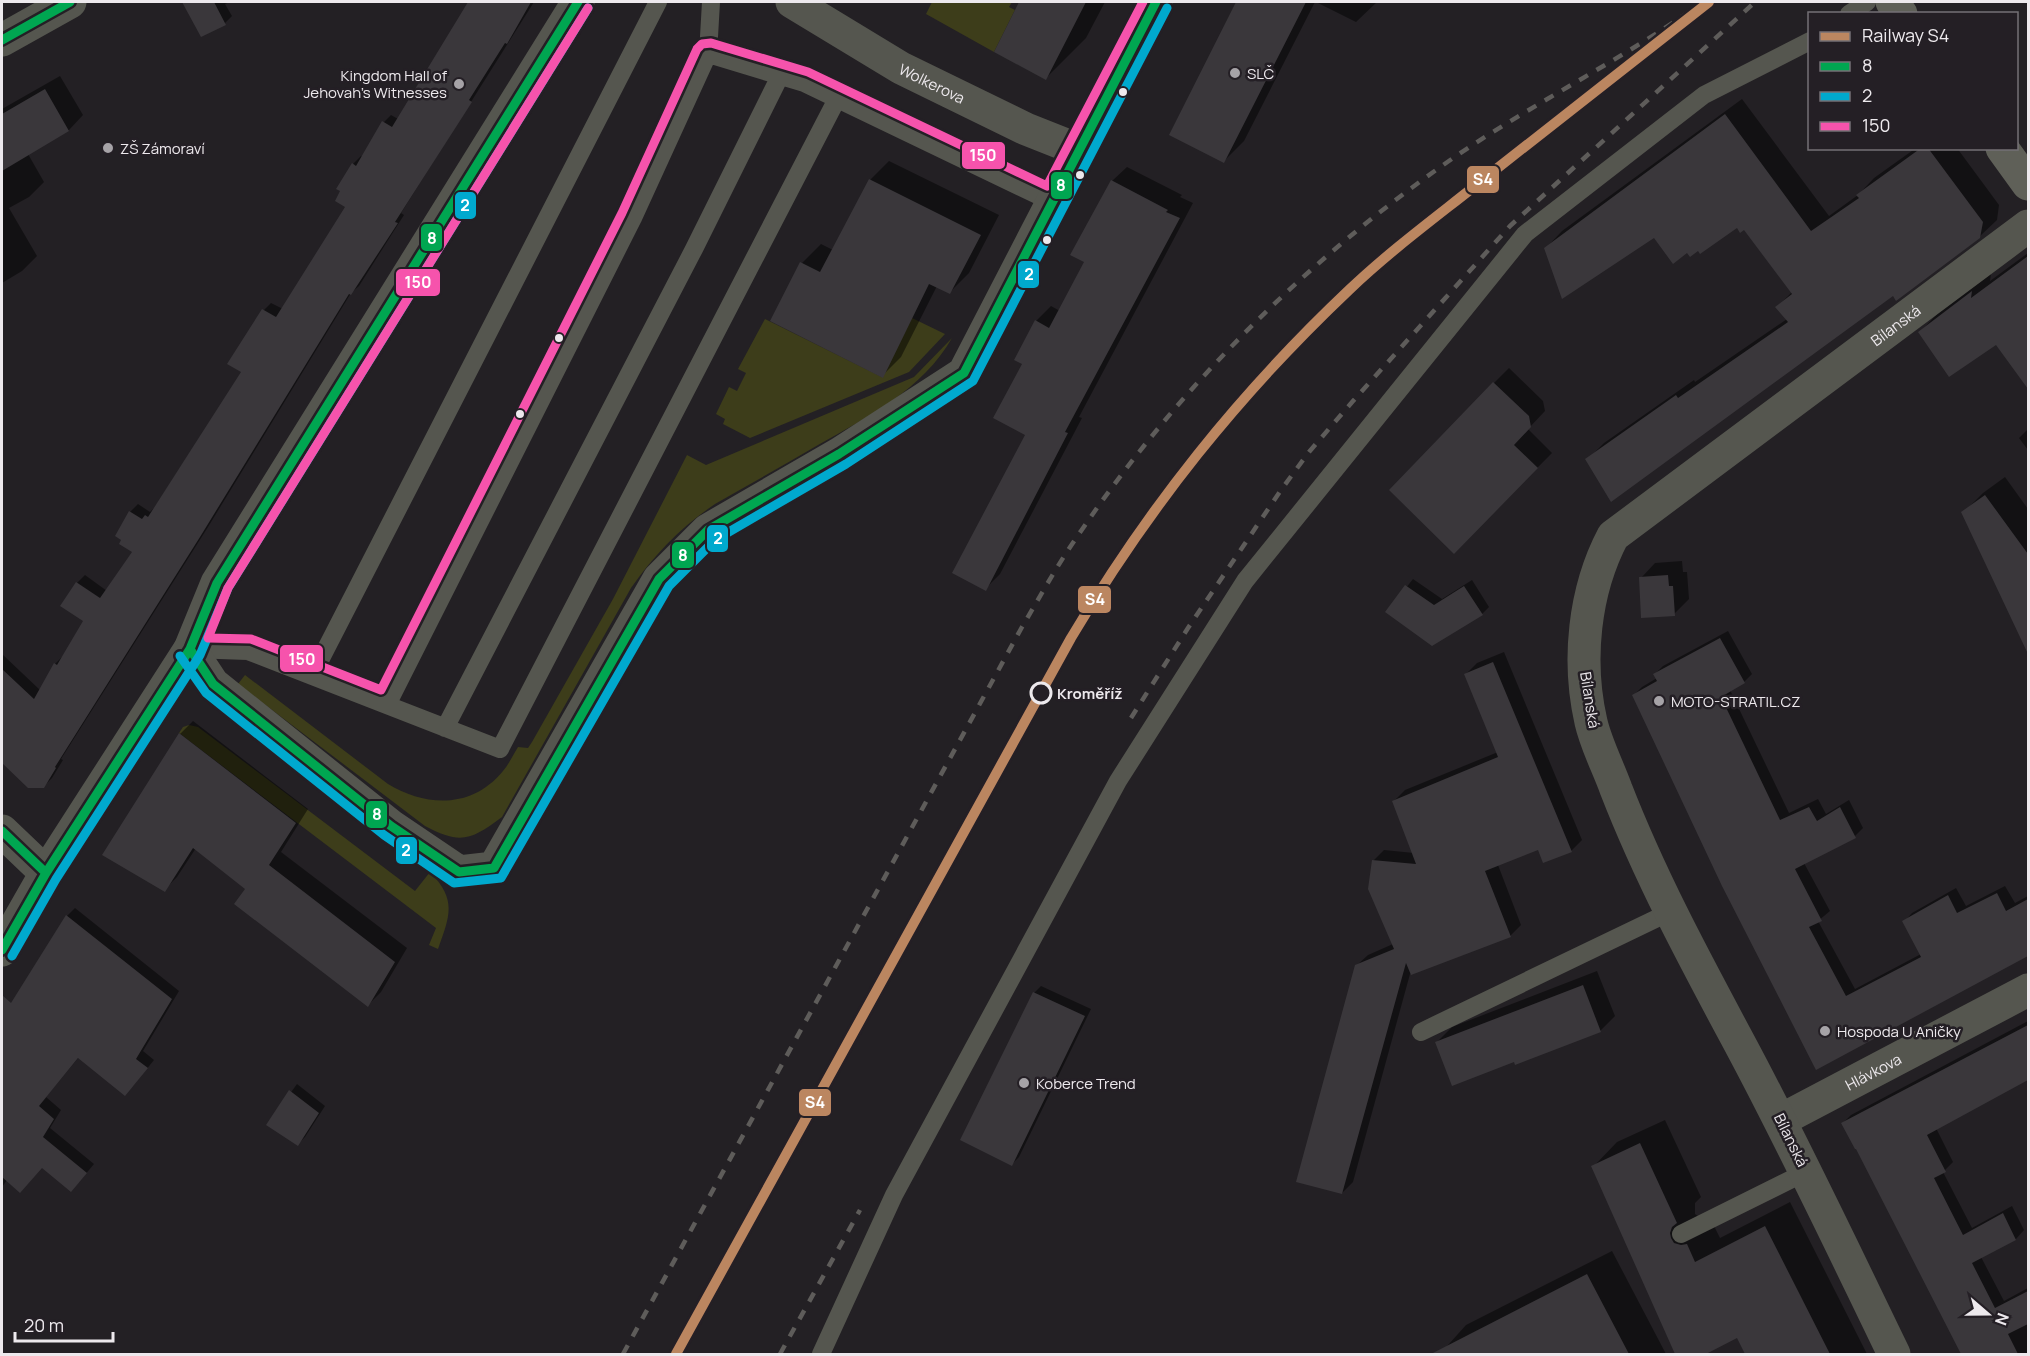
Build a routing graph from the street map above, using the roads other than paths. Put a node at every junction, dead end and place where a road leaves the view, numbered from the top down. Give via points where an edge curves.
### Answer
1 (70, 2) edge
2 (578, 2) edge
3 (658, 2) edge
4 (711, 2) edge
5 (792, 2) edge
6 (1156, 2) edge
7 (1867, 2) edge
8 (1852, 12) edge
9 (2, 40) edge
10 (1808, 41) edge
11 (708, 54) junction
12 (780, 76) junction
13 (837, 99) junction
14 (1078, 150) junction
15 (2003, 150) edge
16 (2028, 184) edge
17 (1052, 202) junction
18 (2028, 226) edge
19 (190, 649) junction
20 (312, 676) junction
21 (387, 705) junction
22 (445, 728) junction
23 (2, 831) edge
24 (46, 873) junction
25 (1670, 912) junction
26 (2, 950) edge
27 (2028, 990) edge
28 (1421, 1032) dead end
29 (1781, 1120) junction
30 (1806, 1172) junction
31 (1681, 1234) dead end
32 (821, 1354) edge
33 (1894, 1354) edge

1 - 9 street
2 - 19 street via 217,583
3 - 20 lane
4 - 11 lane
5 - 14 street, Wolkerova via 901,68
6 - 14 street
7 - 8 lane
10 - 32 lane via 1704,95 1525,234 1245,581 1118,780 894,1195
11 - 12 lane
11 - 21 lane via 633,218
12 - 13 lane
12 - 22 lane
13 - 17 lane
13 - 22 lane via 500,749
14 - 17 street
15 - 16 main road
17 - 19 street via 964,373 839,454 708,530 659,579 494,868 459,873 391,826 213,684
18 - 25 street, Bílanská via 1612,536 1593,584 1587,621 1584,670 1591,723 1634,834
19 - 20 lane via 248,651
19 - 24 street
20 - 21 lane
21 - 22 lane
23 - 24 street
24 - 26 street
25 - 28 lane
25 - 29 street, Bílanská
27 - 29 street, Hlávkova
29 - 30 street, Bílanská
30 - 31 lane
30 - 33 street, Bílanská

